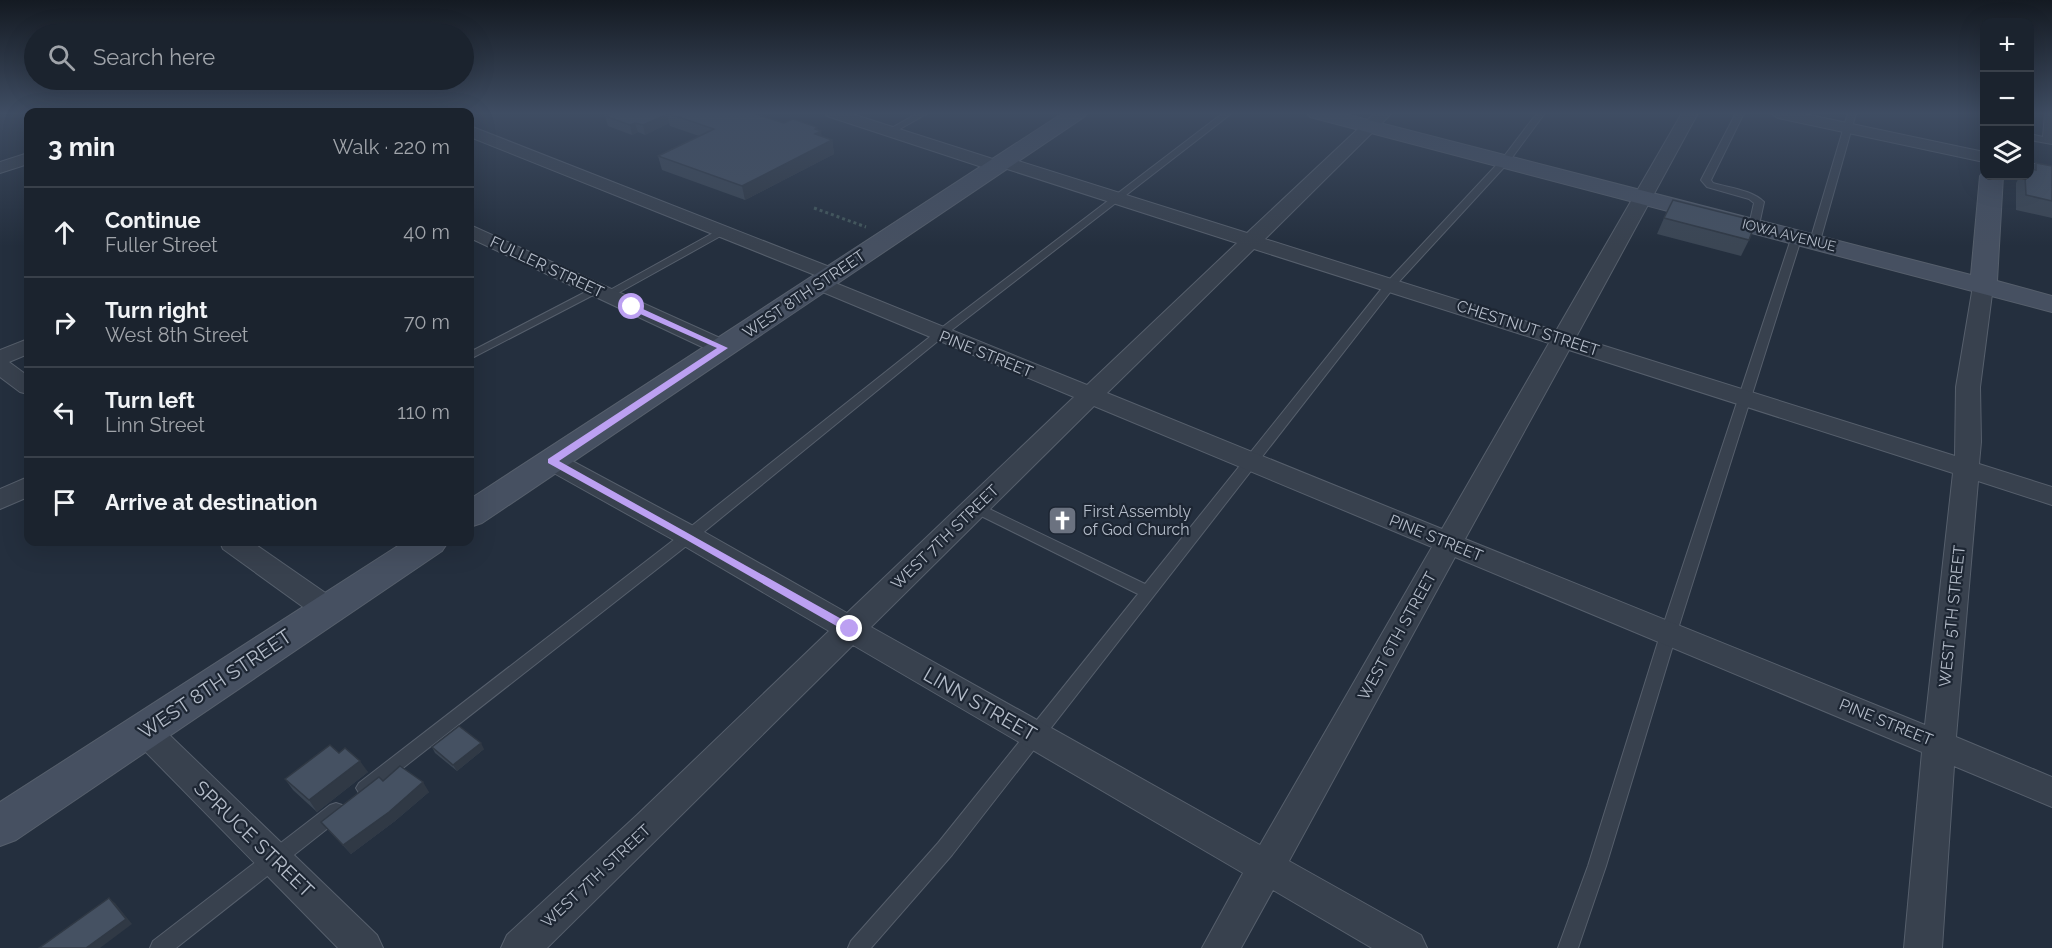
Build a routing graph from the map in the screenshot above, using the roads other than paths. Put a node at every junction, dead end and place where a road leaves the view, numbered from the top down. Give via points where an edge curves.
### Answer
1 (536, 157) edge
2 (977, 157) edge
3 (1010, 157) edge
4 (1169, 157) edge
5 (1339, 157) edge
6 (1493, 157) edge
7 (1508, 157) edge
8 (1666, 157) edge
9 (1718, 157) edge
10 (1836, 157) edge
11 (1505, 161) junction
12 (24, 162) edge
13 (1000, 164) junction
14 (0, 168) edge
15 (2034, 169) edge
16 (2052, 173) edge
17 (1992, 180) edge
18 (1116, 197) junction
19 (1643, 198) junction
20 (1754, 225) junction
21 (722, 231) junction
22 (474, 233) edge
23 (1806, 239) junction
24 (1252, 241) junction
25 (826, 280) junction
26 (1391, 284) junction
27 (1983, 286) junction
28 (601, 292) junction
29 (2052, 304) edge
30 (940, 334) junction
31 (1561, 339) junction
32 (24, 348) edge
33 (723, 348) junction
34 (474, 354) edge
35 (0, 358) edge
36 (0, 366) edge
37 (24, 384) edge
38 (1091, 396) junction
39 (1745, 397) junction
40 (552, 461) junction
41 (1251, 462) junction
42 (1965, 468) junction
43 (24, 488) edge
44 (2052, 496) edge
45 (0, 500) edge
46 (974, 507) junction
47 (474, 512) edge
48 (689, 536) junction
49 (1449, 544) junction
50 (239, 546) edge
51 (424, 546) edge
52 (1148, 592) junction
53 (327, 609) junction
54 (850, 629) junction
55 (1669, 632) junction
56 (144, 730) junction
57 (1035, 736) junction
58 (1939, 744) junction
59 (2052, 792) edge
60 (0, 826) edge
61 (274, 858) junction
62 (1267, 868) junction
63 (160, 948) edge
64 (364, 948) edge
65 (520, 948) edge
66 (858, 948) edge
67 (1221, 948) edge
68 (1408, 948) edge
69 (1568, 948) edge
70 (1923, 948) edge

1 - 21 street, PINE STREET
2 - 13 street, CHESTNUT STREET
3 - 13 main road, WEST 8TH STREET
4 - 18 lane
5 - 24 street, WEST 7TH STREET
6 - 11 main road, IOWA AVENUE
7 - 11 lane
8 - 19 street, WEST 6TH STREET
9 - 20 lane via 1706,180 1710,185 1752,196 1759,202
10 - 23 lane
11 - 19 main road, IOWA AVENUE
11 - 26 lane
12 - 14 street
13 - 18 street, CHESTNUT STREET
13 - 25 main road, WEST 8TH STREET
15 - 16 street
17 - 27 main road
18 - 24 street, CHESTNUT STREET
18 - 30 lane
19 - 20 main road, IOWA AVENUE
19 - 31 street, WEST 6TH STREET
20 - 23 main road, IOWA AVENUE
21 - 25 street, PINE STREET
21 - 28 lane
22 - 28 street, FULLER STREET
23 - 27 main road, IOWA AVENUE
23 - 39 lane
24 - 26 street, CHESTNUT STREET
24 - 38 street, WEST 7TH STREET
25 - 30 street, PINE STREET
25 - 33 main road, WEST 8TH STREET
26 - 31 street, CHESTNUT STREET
26 - 41 lane
27 - 29 main road, IOWA AVENUE
27 - 42 street, WEST 5TH STREET via 1968,387 1969,442
28 - 33 street, FULLER STREET
28 - 34 lane
30 - 38 street, PINE STREET
30 - 48 lane
31 - 39 street, CHESTNUT STREET
31 - 49 street, WEST 6TH STREET
32 - 35 street
33 - 40 main road, WEST 8TH STREET
36 - 37 street
38 - 41 street, PINE STREET
38 - 46 street, WEST 7TH STREET
39 - 42 street, CHESTNUT STREET
39 - 55 lane
40 - 47 main road, WEST 8TH STREET
40 - 48 street, LINN STREET
41 - 49 street, PINE STREET
41 - 52 lane
42 - 44 street, CHESTNUT STREET
42 - 58 street, WEST 5TH STREET
43 - 45 street
46 - 52 lane
46 - 54 street, WEST 7TH STREET
48 - 54 street, LINN STREET
48 - 61 lane
49 - 55 street, PINE STREET
49 - 62 street, WEST 6TH STREET
50 - 53 street
51 - 53 main road, WEST 8TH STREET
52 - 57 lane
53 - 56 main road, WEST 8TH STREET
54 - 57 street, LINN STREET
54 - 65 street, WEST 7TH STREET
55 - 58 street, PINE STREET
55 - 69 lane
56 - 60 main road, WEST 8TH STREET
56 - 61 street, SPRUCE STREET
57 - 62 street, LINN STREET
57 - 66 lane via 945,849
58 - 59 street, PINE STREET
58 - 70 street, WEST 5TH STREET
61 - 63 lane
61 - 64 street, SPRUCE STREET
62 - 67 street, WEST 6TH STREET
62 - 68 street, LINN STREET

